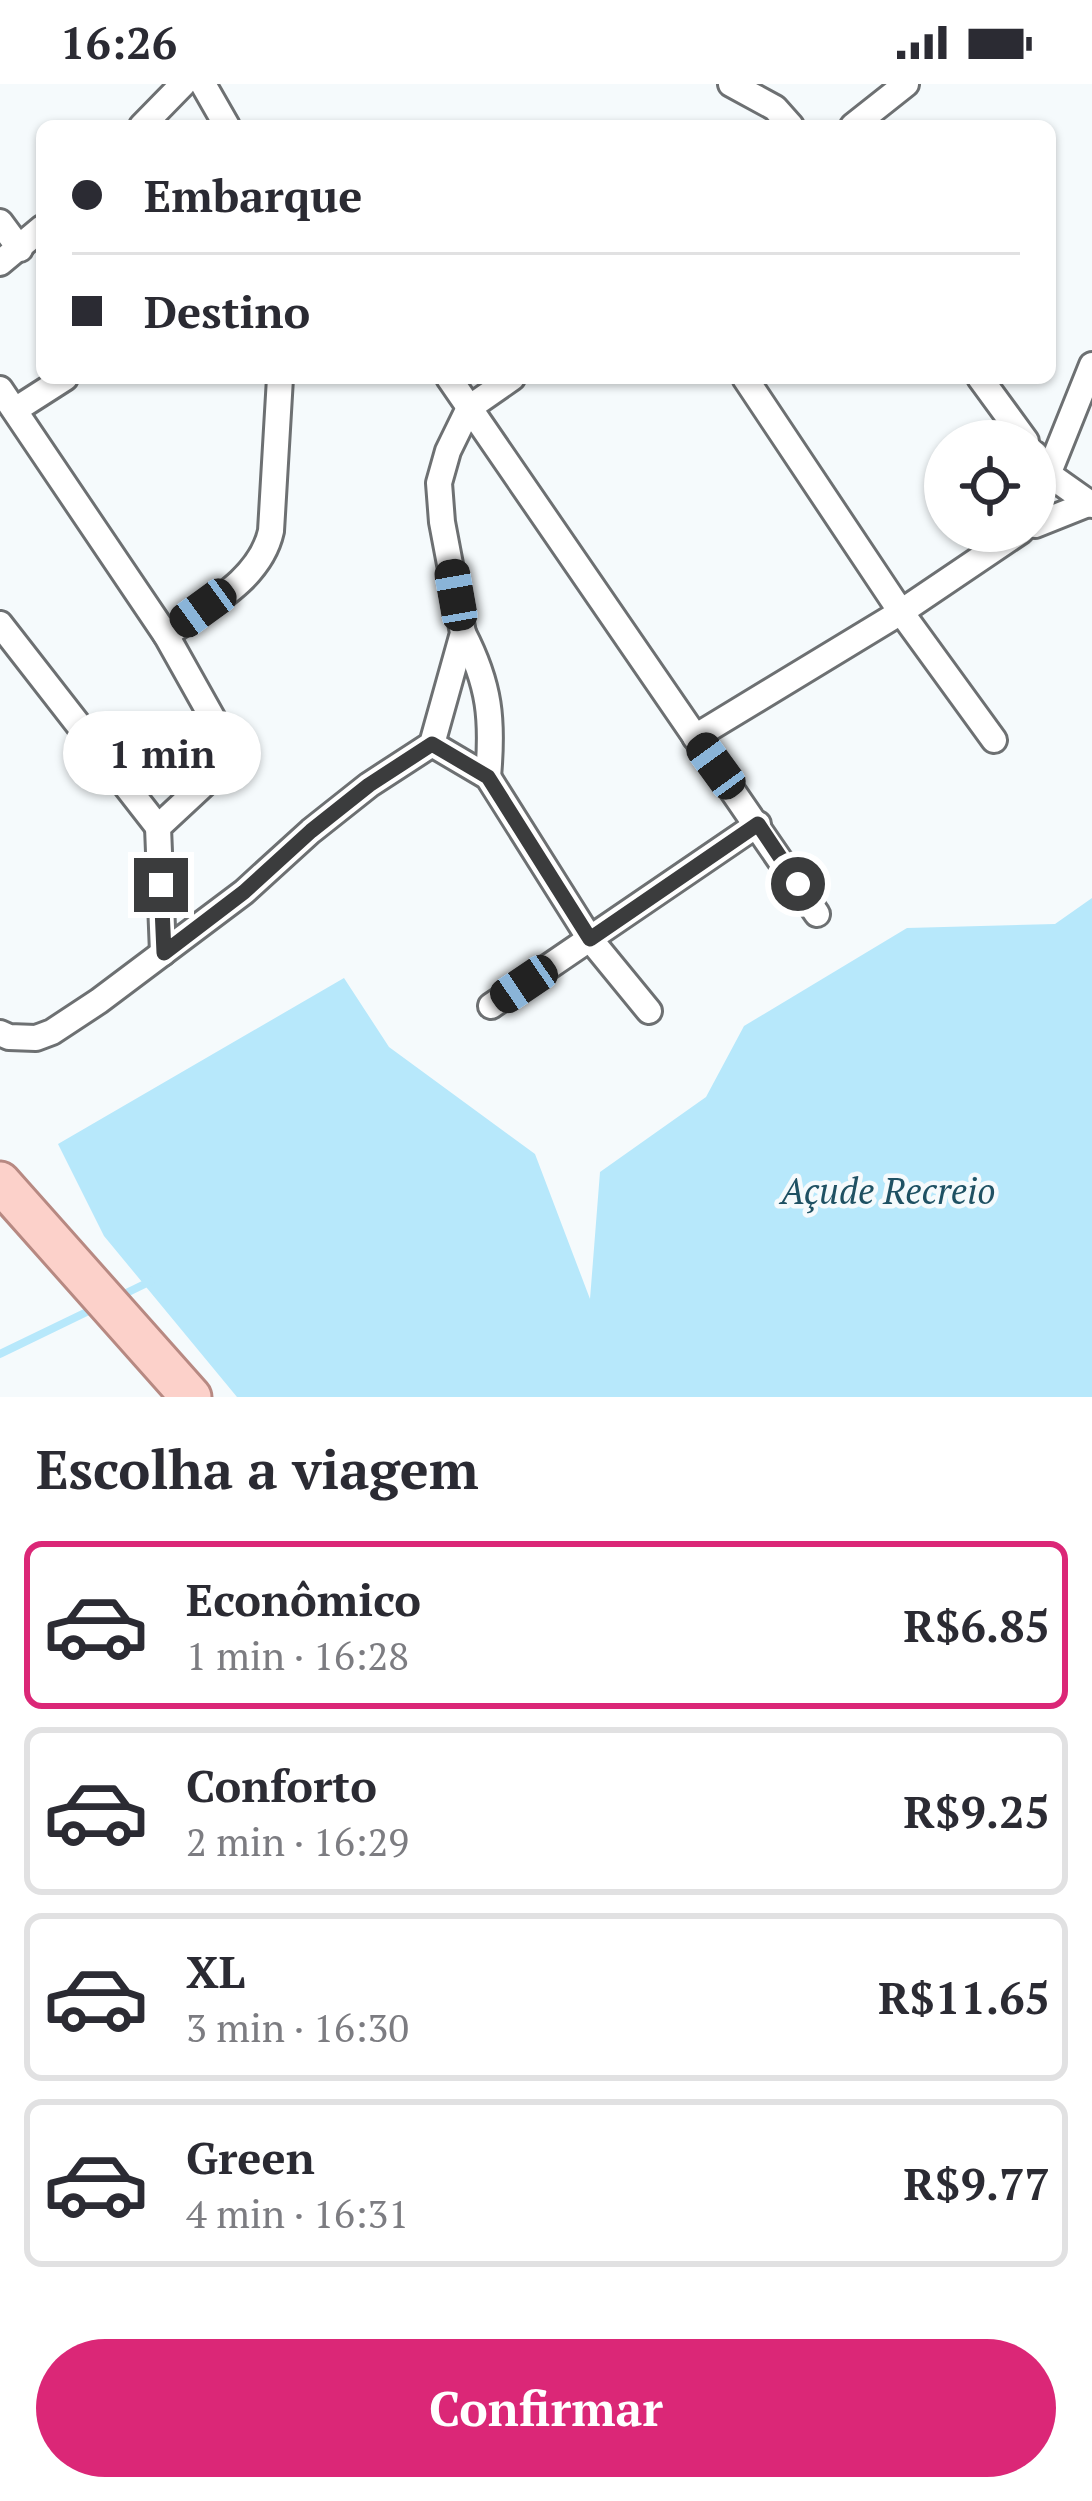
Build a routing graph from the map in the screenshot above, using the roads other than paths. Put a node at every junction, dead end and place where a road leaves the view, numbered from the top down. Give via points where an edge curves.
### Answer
1 (183, 84) edge
2 (203, 84) edge
3 (730, 84) edge
4 (906, 84) edge
5 (148, 120) edge
6 (224, 120) edge
7 (785, 120) edge
8 (861, 120) edge
9 (0, 222) edge
10 (36, 233) edge
11 (10, 256) edge
12 (1092, 365) edge
13 (49, 384) edge
14 (280, 384) edge
15 (453, 384) edge
16 (504, 384) edge
17 (749, 384) edge
18 (984, 384) edge
19 (8, 400) edge
20 (470, 408) junction
21 (1010, 420) edge
22 (1056, 462) edge
23 (1056, 480) edge
24 (1090, 504) edge
25 (1056, 516) edge
26 (990, 552) edge
27 (901, 612) junction
28 (0, 624) edge
29 (463, 633) junction
30 (166, 635) junction
31 (695, 737) junction
32 (994, 740) dead end
33 (432, 744) junction
34 (488, 777) junction
35 (758, 824) junction
36 (158, 827) junction
37 (818, 914) dead end
38 (590, 939) junction
39 (164, 953) junction
40 (491, 1006) dead end
41 (649, 1011) dead end
42 (0, 1034) edge
43 (0, 1182) edge
44 (190, 1397) edge

1 - 5 street
2 - 6 street
3 - 7 street
4 - 8 street
9 - 11 street
10 - 11 street
12 - 22 street
13 - 19 street
14 - 30 street via 264,554
15 - 20 street
16 - 20 street
17 - 27 street
18 - 21 street
19 - 30 street
20 - 29 street via 439,483
20 - 31 street
23 - 24 street
24 - 25 street
26 - 27 street
27 - 31 street
27 - 32 street
28 - 36 street
29 - 33 street
29 - 34 street via 487,688
30 - 36 street via 217,726 221,748 215,774
31 - 35 street
33 - 34 street
33 - 39 street via 355,796
34 - 38 street
35 - 37 street
35 - 38 street
36 - 39 street
38 - 40 street
38 - 41 street
39 - 42 street via 52,1032
43 - 44 main road

